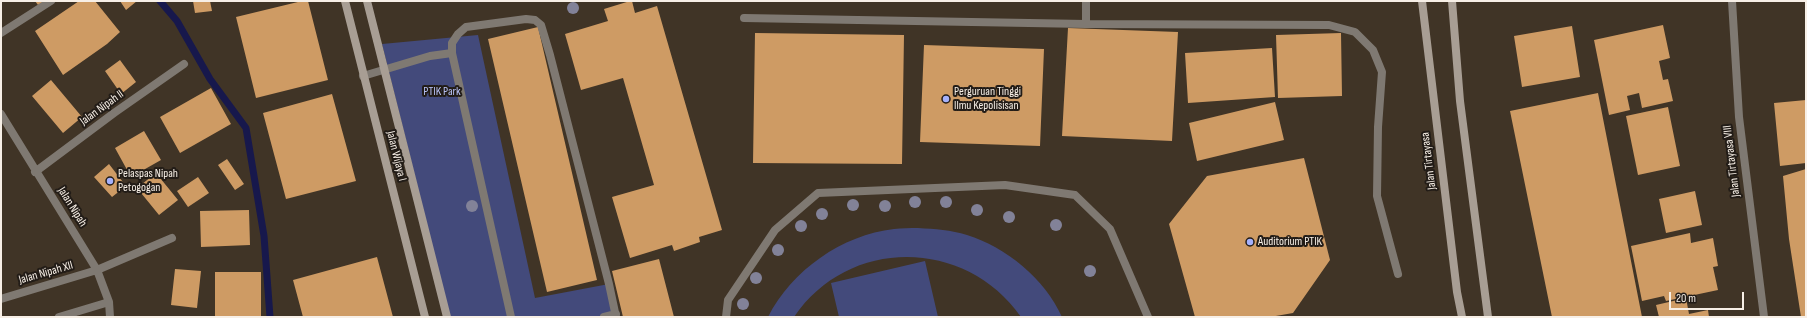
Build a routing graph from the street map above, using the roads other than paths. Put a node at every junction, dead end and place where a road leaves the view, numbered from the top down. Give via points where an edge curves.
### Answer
1 (51, 1) edge
2 (345, 1) edge
3 (367, 1) edge
4 (1086, 1) edge
5 (1422, 1) edge
6 (1452, 1) edge
7 (1732, 1) edge
8 (744, 18) dead end
9 (1086, 24) junction
10 (1, 33) edge
11 (452, 53) junction
12 (184, 64) dead end
13 (384, 70) junction
14 (363, 76) junction
15 (1, 114) edge
16 (36, 172) junction
17 (172, 238) dead end
18 (98, 270) junction
19 (1398, 274) dead end
20 (1, 299) edge
21 (109, 302) junction
22 (616, 315) edge
23 (59, 317) edge
24 (110, 317) edge
25 (425, 317) edge
26 (447, 317) edge
27 (511, 317) edge
28 (604, 317) edge
29 (726, 317) edge
30 (1148, 317) edge
31 (1462, 317) edge
32 (1488, 317) edge
33 (1764, 317) edge

1 - 10 street
2 - 14 main road, Jalan Wijaya I
3 - 13 main road, Jalan Wijaya I
4 - 9 street
5 - 31 main road, Jalan Tirtayasa
6 - 32 main road via 1460,101
7 - 33 street, Jalan Tirtayasa VIII via 1739,117
8 - 9 street
9 - 19 street via 1329,25 1355,32 1373,50 1382,72 1378,196
11 - 13 street via 430,56
11 - 22 street via 452,43 466,27 526,19 535,20 541,25
11 - 27 street
12 - 16 street, Jalan Nipah II
13 - 14 street
13 - 26 main road, Jalan Wijaya I
14 - 25 main road, Jalan Wijaya I
15 - 16 street, Jalan Nipah
16 - 18 street, Jalan Nipah
17 - 18 street, Jalan Nipah XII
18 - 20 street, Jalan Nipah XII
18 - 21 street, Jalan Nipah
21 - 23 street
21 - 24 street, Jalan Nipah
22 - 28 street
29 - 30 street via 728,300 775,230 818,193 1005,185 1075,195 1110,229

